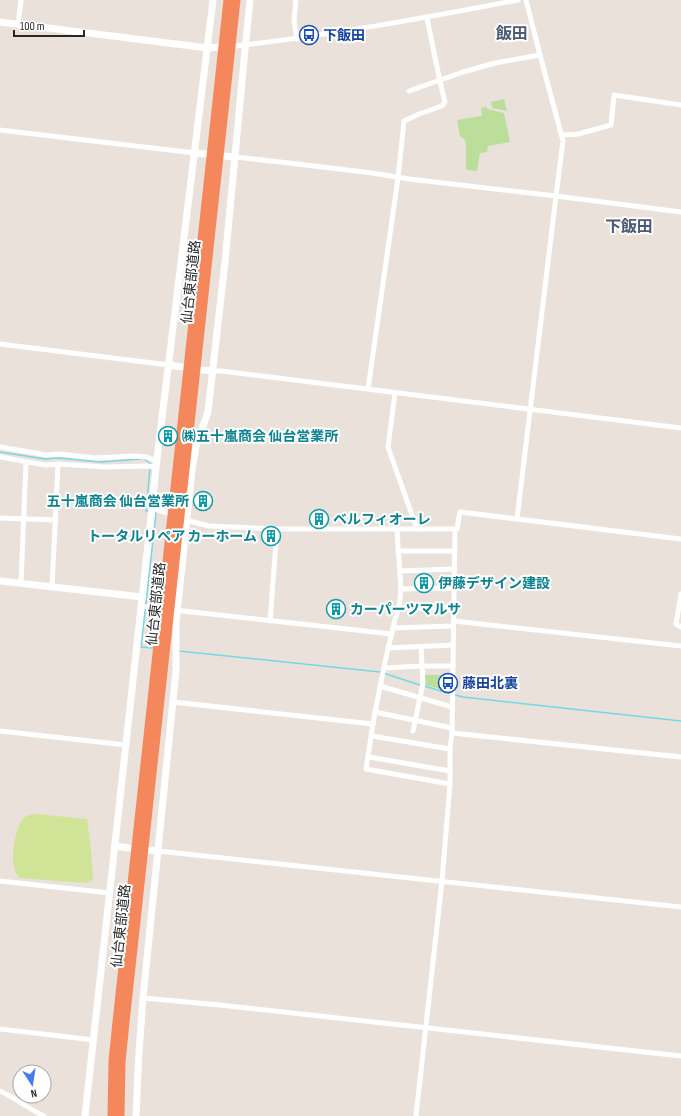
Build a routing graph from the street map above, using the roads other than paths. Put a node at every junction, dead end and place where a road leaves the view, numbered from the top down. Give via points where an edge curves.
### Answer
1 (21, 0) edge
2 (213, 0) edge
3 (228, 0) edge
4 (236, 0) edge
5 (250, 0) edge
6 (296, 0) edge
7 (518, 0) edge
8 (526, 0) edge
9 (427, 18) junction
10 (0, 22) edge
11 (18, 24) junction
12 (297, 39) junction
13 (245, 44) junction
14 (236, 46) dead end
15 (218, 47) dead end
16 (208, 48) junction
17 (540, 55) junction
18 (439, 80) junction
19 (408, 91) dead end
20 (681, 105) edge
21 (0, 130) edge
22 (562, 135) junction
23 (195, 153) junction
24 (206, 154) dead end
25 (224, 156) dead end
26 (234, 157) junction
27 (398, 178) junction
28 (556, 196) junction
29 (681, 212) edge
30 (0, 344) edge
31 (169, 365) junction
32 (182, 366) dead end
33 (202, 370) dead end
34 (213, 371) junction
35 (368, 389) junction
36 (395, 393) junction
37 (530, 409) junction
38 (187, 417) junction
39 (681, 428) edge
40 (0, 447) edge
41 (0, 457) edge
42 (26, 462) junction
43 (58, 464) junction
44 (155, 465) junction
45 (152, 508) junction
46 (0, 518) edge
47 (23, 518) junction
48 (517, 519) junction
49 (56, 520) junction
50 (187, 520) junction
51 (277, 529) junction
52 (416, 529) junction
53 (397, 530) junction
54 (455, 530) junction
55 (681, 539) edge
56 (398, 551) junction
57 (455, 551) junction
58 (454, 569) junction
59 (400, 571) junction
60 (0, 581) edge
61 (21, 583) junction
62 (52, 588) junction
63 (454, 588) junction
64 (401, 589) junction
65 (681, 594) edge
66 (142, 597) junction
67 (144, 606) junction
68 (399, 608) junction
69 (454, 608) junction
70 (177, 610) junction
71 (680, 618) edge
72 (270, 621) junction
73 (454, 624) junction
74 (681, 627) edge
75 (393, 628) junction
76 (392, 634) junction
77 (453, 645) junction
78 (681, 646) edge
79 (421, 647) junction
80 (388, 648) junction
81 (161, 652) junction
82 (422, 666) junction
83 (453, 666) junction
84 (383, 672) junction
85 (380, 686) junction
86 (420, 698) junction
87 (173, 702) junction
88 (452, 707) junction
89 (375, 712) junction
90 (415, 720) junction
91 (373, 724) junction
92 (452, 730) junction
93 (0, 731) edge
94 (412, 731) dead end
95 (372, 736) junction
96 (126, 745) junction
97 (450, 749) junction
98 (368, 757) junction
99 (681, 757) edge
100 (450, 771) junction
101 (450, 784) junction
102 (115, 846) junction
103 (129, 848) dead end
104 (148, 850) dead end
105 (158, 851) junction
106 (0, 881) edge
107 (442, 881) junction
108 (110, 893) junction
109 (681, 907) edge
110 (143, 998) junction
111 (426, 1028) junction
112 (0, 1029) edge
113 (94, 1040) junction
114 (681, 1056) edge
115 (0, 1090) edge
116 (44, 1116) edge
117 (85, 1116) edge
118 (112, 1116) edge
119 (120, 1116) edge
120 (136, 1116) edge
121 (416, 1116) edge

1 - 11 street
2 - 16 street
3 - 38 highway, 仙台東部道路
4 - 38 highway, 仙台東部道路
5 - 13 street
6 - 12 street via 294,21
7 - 9 street
8 - 17 street
9 - 12 street
9 - 18 street
10 - 11 street
11 - 16 street
12 - 13 street
13 - 14 street
13 - 26 street
15 - 16 street
16 - 23 street
17 - 18 street via 496,63
17 - 22 street
18 - 19 street
18 - 27 street via 445,102 442,106 404,121
20 - 22 street via 614,95 611,125 578,134
21 - 23 street
22 - 28 street
23 - 24 street
23 - 31 street
25 - 26 street
26 - 27 street
26 - 34 street
27 - 28 street
27 - 35 street
28 - 29 street
28 - 37 street
30 - 31 street
31 - 32 street
31 - 44 street
33 - 34 street
34 - 35 street
34 - 50 street via 208,412 196,446
35 - 36 street
36 - 37 street
36 - 52 street via 388,447
37 - 39 street
37 - 48 street
38 - 81 highway, 仙台東部道路
40 - 44 street via 47,455 95,458 147,457
41 - 42 street
42 - 43 street
42 - 47 street
43 - 44 street via 106,467
43 - 49 street
44 - 45 street
45 - 50 street
45 - 66 street
46 - 47 street
47 - 49 street
47 - 61 street
48 - 54 street via 460,512
48 - 55 street
49 - 62 street
50 - 51 street via 209,526
50 - 70 street
51 - 53 street
51 - 72 street
52 - 53 street
52 - 54 street
53 - 56 street
54 - 57 street
56 - 57 street
56 - 59 street
57 - 58 street
58 - 59 street
58 - 63 street
59 - 64 street
60 - 61 street
61 - 62 street
62 - 66 street
63 - 64 street
63 - 69 street
64 - 68 street
65 - 71 street
66 - 67 street
67 - 70 street
67 - 96 street
68 - 69 street
68 - 75 street
69 - 73 street
70 - 72 street
70 - 87 street
71 - 74 street via 676,624
72 - 76 street
73 - 75 street
73 - 77 street
73 - 78 street
75 - 76 street
76 - 80 street
77 - 79 street
77 - 83 street
79 - 80 street
79 - 82 street
80 - 84 street
81 - 118 highway, 仙台東部道路 via 116,1028
81 - 119 highway, 仙台東部道路 via 121,1062
82 - 83 street
82 - 84 street
82 - 86 street
83 - 88 street
84 - 85 street
85 - 86 street
85 - 89 street
86 - 88 street
86 - 90 street
87 - 91 street
87 - 105 street
88 - 92 street
89 - 90 street
89 - 91 street
90 - 92 street
90 - 94 street
91 - 95 street
92 - 97 street
92 - 99 street
93 - 96 street
95 - 97 street
95 - 98 street
96 - 102 street
97 - 100 street
98 - 100 street
98 - 101 street via 366,769
100 - 101 street
101 - 107 street
102 - 103 street
102 - 108 street
104 - 105 street
105 - 107 street
105 - 110 street
106 - 108 street
107 - 109 street
107 - 111 street
108 - 113 street
110 - 111 street
110 - 120 street
111 - 114 street
111 - 121 street
112 - 113 street
113 - 117 street
115 - 116 street

